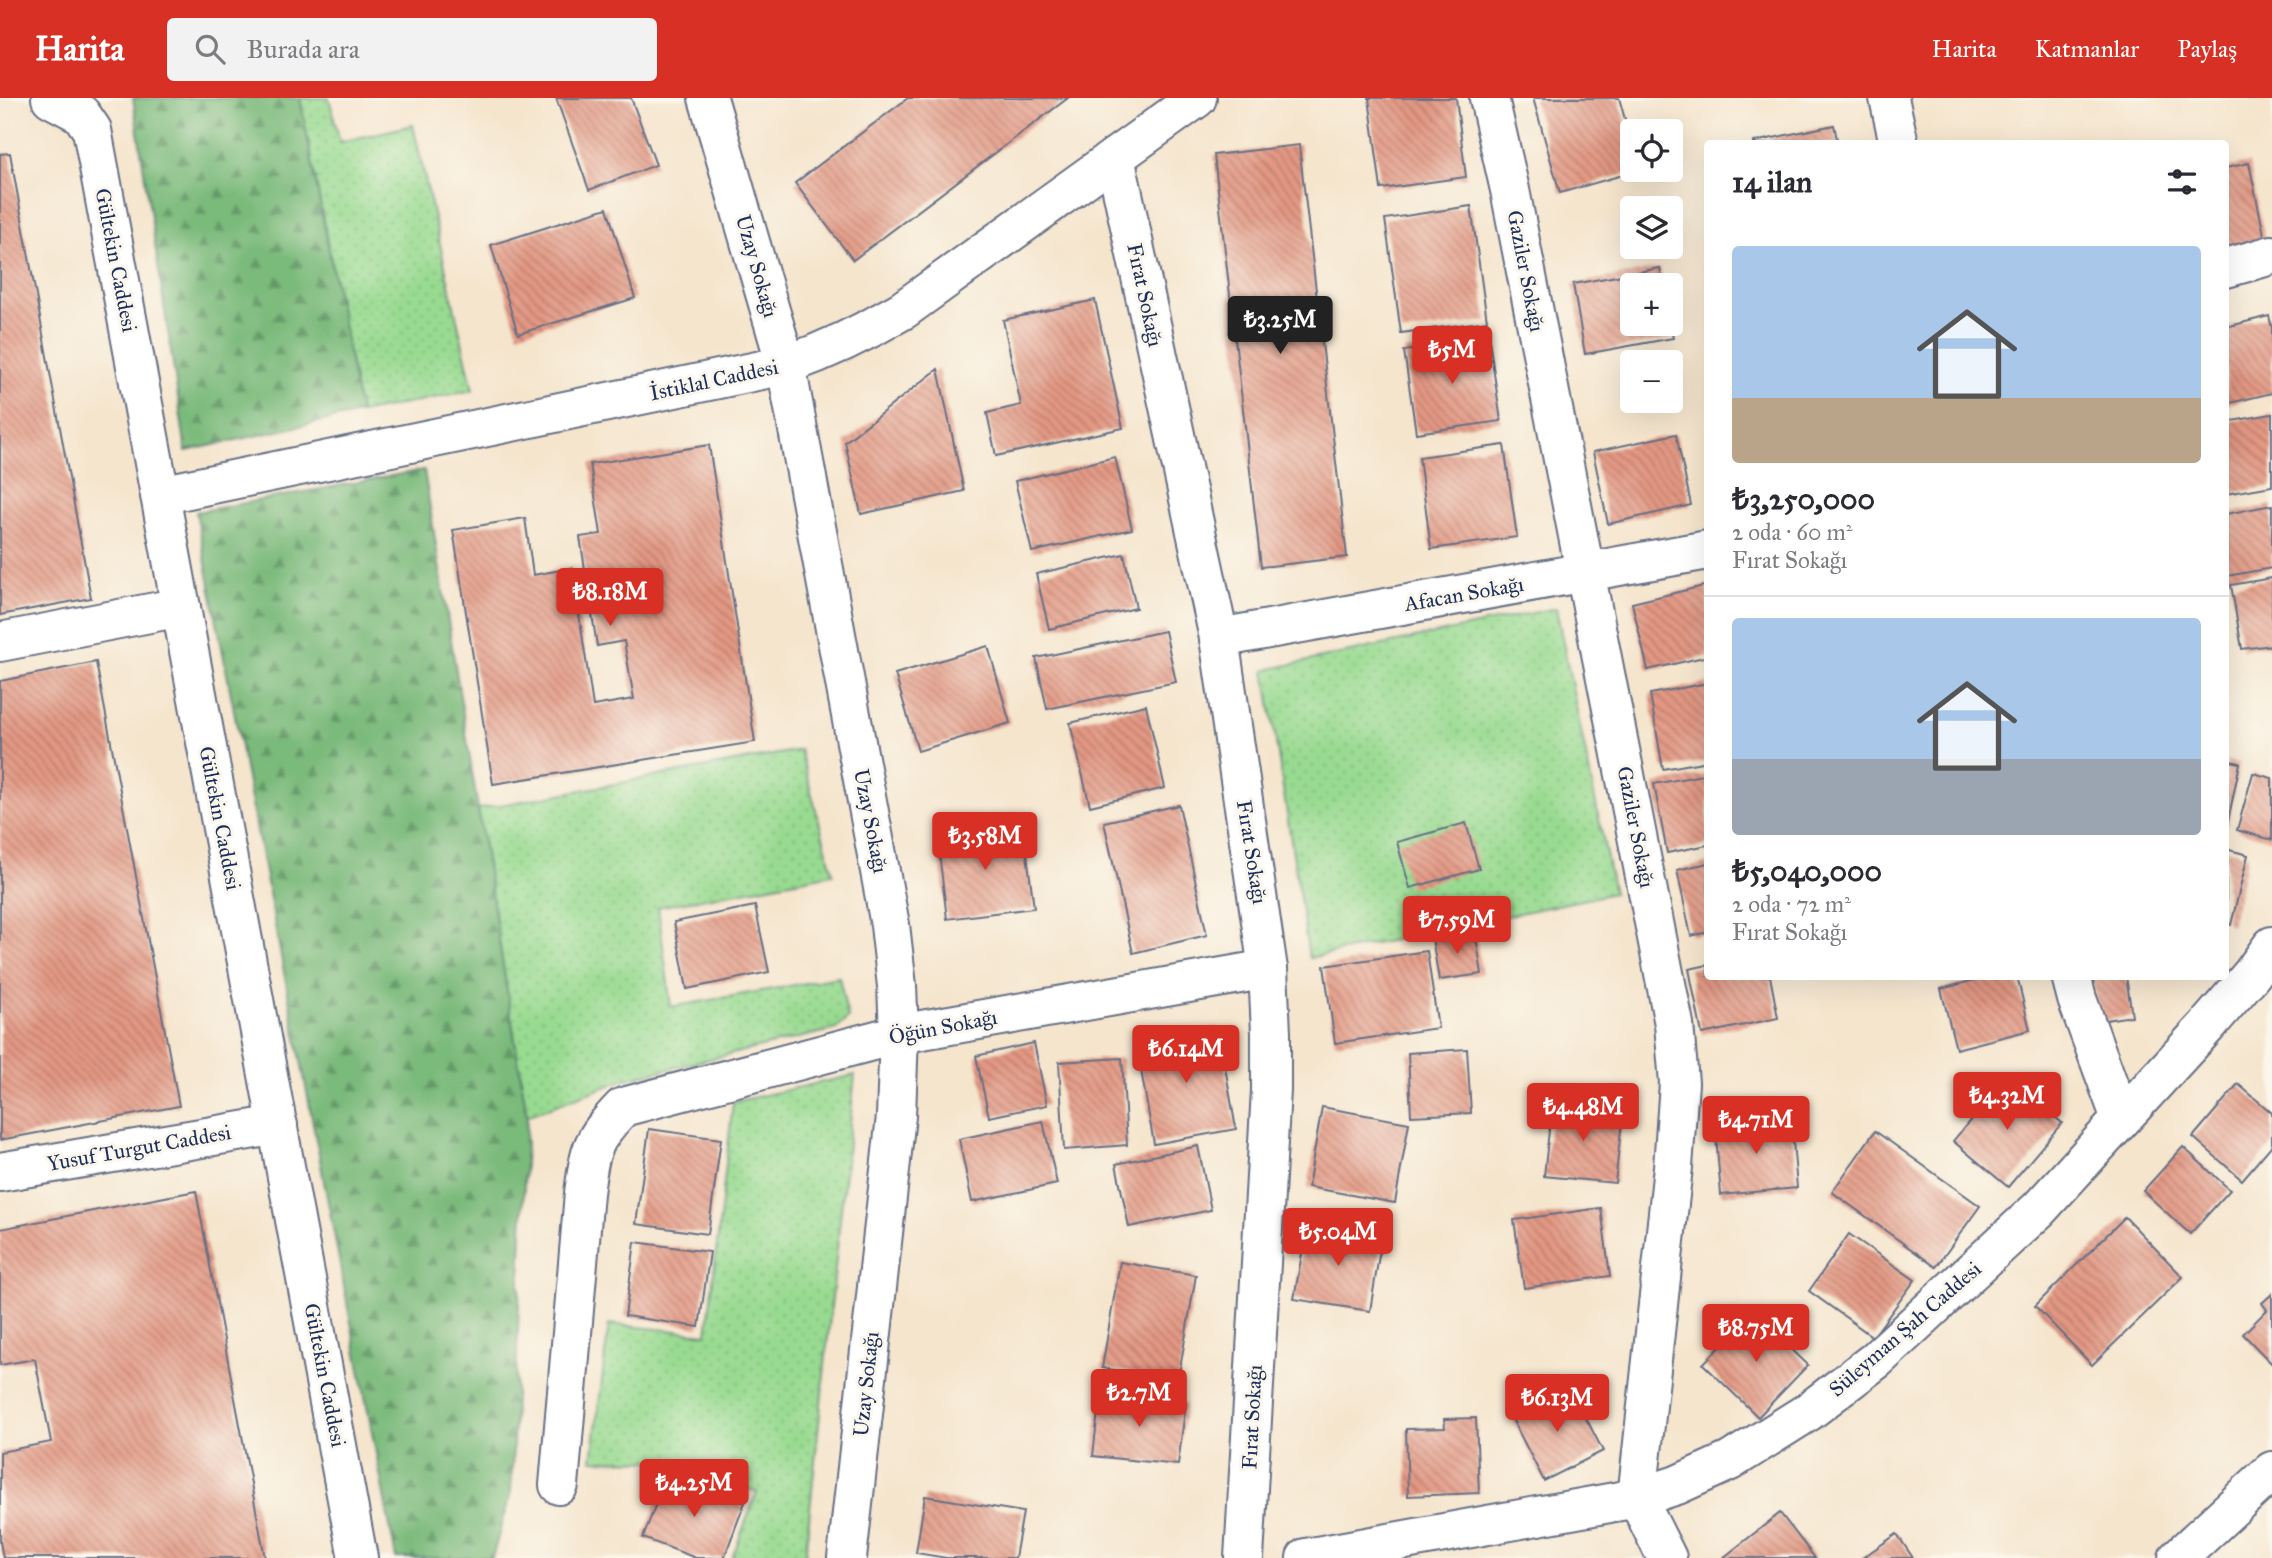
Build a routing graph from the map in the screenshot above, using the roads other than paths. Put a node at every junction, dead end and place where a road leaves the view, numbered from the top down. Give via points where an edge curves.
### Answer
1 (51, 98) edge
2 (708, 98) edge
3 (1197, 98) edge
4 (1489, 98) edge
5 (1889, 98) edge
6 (1898, 140) edge
7 (1115, 158) junction
8 (2272, 255) edge
9 (2229, 267) edge
10 (786, 365) junction
11 (160, 495) junction
12 (1704, 551) edge
13 (1586, 572) junction
14 (181, 607) junction
15 (1219, 638) junction
16 (0, 642) edge
17 (2272, 946) edge
18 (1268, 969) junction
19 (2072, 980) edge
20 (899, 1034) junction
21 (2121, 1119) junction
22 (278, 1125) junction
23 (0, 1172) edge
24 (2272, 1471) edge
25 (559, 1485) dead end
26 (1637, 1498) junction
27 (358, 1558) edge
28 (847, 1558) edge
29 (1244, 1558) edge
30 (1306, 1558) edge
31 (1667, 1558) edge
32 (2178, 1558) edge

1 - 11 street, Gültekin Caddesi via 81,114 92,130
2 - 10 street, Uzay Sokağı
3 - 7 street, İstiklal Caddesi
4 - 13 street, Gaziler Sokağı
5 - 6 street
7 - 10 street, İstiklal Caddesi via 903,310 837,346
7 - 15 street, Fırat Sokağı
8 - 9 street
10 - 11 street, İstiklal Caddesi
10 - 20 street, Uzay Sokağı via 890,925
11 - 14 street, Gültekin Caddesi
12 - 13 street, Afacan Sokağı
13 - 15 street, Afacan Sokağı
13 - 26 street, Gaziler Sokağı via 1674,1024 1679,1083
14 - 16 street
14 - 22 street, Gültekin Caddesi
15 - 18 street, Fırat Sokağı
17 - 21 street, Süleyman Şah Caddesi via 2214,1018
18 - 20 street, Öğün Sokağı
18 - 29 street, Fırat Sokağı via 1271,1090
19 - 21 street
20 - 25 street, Öğün Sokağı via 622,1107 601,1130 589,1154 584,1193
20 - 28 street, Uzay Sokağı via 896,1116
21 - 26 street, Süleyman Şah Caddesi via 2039,1209 1876,1360 1808,1412 1730,1461
22 - 23 street, Yusuf Turgut Caddesi
22 - 27 street, Gültekin Caddesi
24 - 32 street
26 - 30 street, Süleyman Şah Caddesi
26 - 31 street

